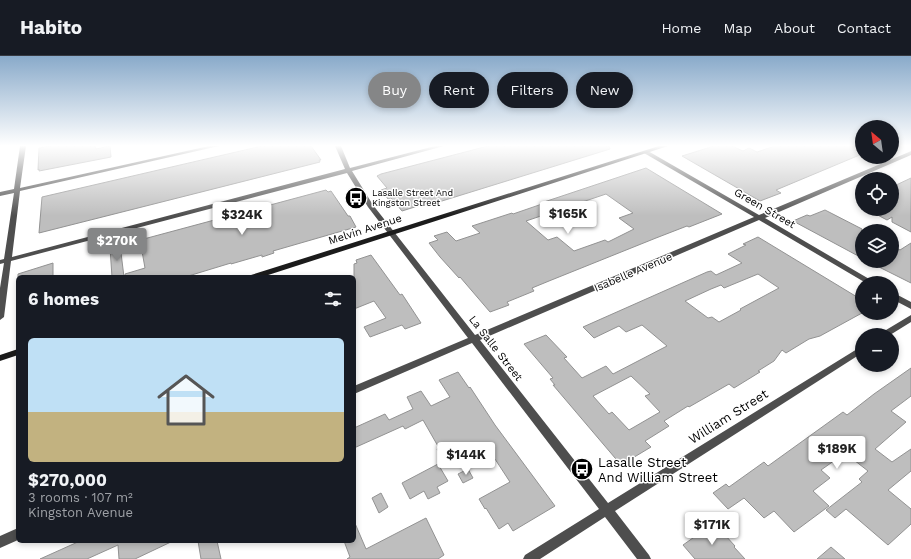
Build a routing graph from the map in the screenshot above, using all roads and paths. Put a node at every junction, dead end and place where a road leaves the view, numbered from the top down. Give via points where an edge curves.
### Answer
1 (20, 169) edge
2 (112, 169) edge
3 (592, 169) edge
4 (676, 169) edge
5 (873, 169) edge
6 (348, 170) joint
7 (17, 191) junction
8 (0, 194) edge
9 (760, 218) junction
10 (391, 234) junction
11 (8, 260) junction
12 (0, 262) edge
13 (260, 275) edge
14 (860, 276) edge
15 (899, 299) edge
16 (911, 306) edge
17 (0, 317) edge
18 (911, 318) edge
19 (895, 328) edge
20 (473, 339) junction
21 (16, 353) edge
22 (855, 353) edge
23 (0, 358) edge
24 (356, 389) edge
25 (607, 509) junction
26 (16, 535) edge
27 (0, 542) edge
28 (528, 559) edge
29 (645, 559) edge

1 - 7 street
2 - 7 street
3 - 10 street, Melvin Avenue
4 - 9 street, Green Street
5 - 9 street, Isabelle Avenue
6 - 10 street, La Salle Street
6 - 11 street
7 - 8 street
7 - 11 street
9 - 14 street, Green Street
9 - 20 street, Isabelle Avenue
10 - 13 street, Melvin Avenue
10 - 20 street, La Salle Street
11 - 12 street
11 - 17 street
15 - 16 street
18 - 19 street
20 - 24 street, Isabelle Avenue
20 - 25 street, La Salle Street
21 - 23 street
22 - 25 street, William Street
25 - 28 street, William Street
25 - 29 street, La Salle Street
26 - 27 street

